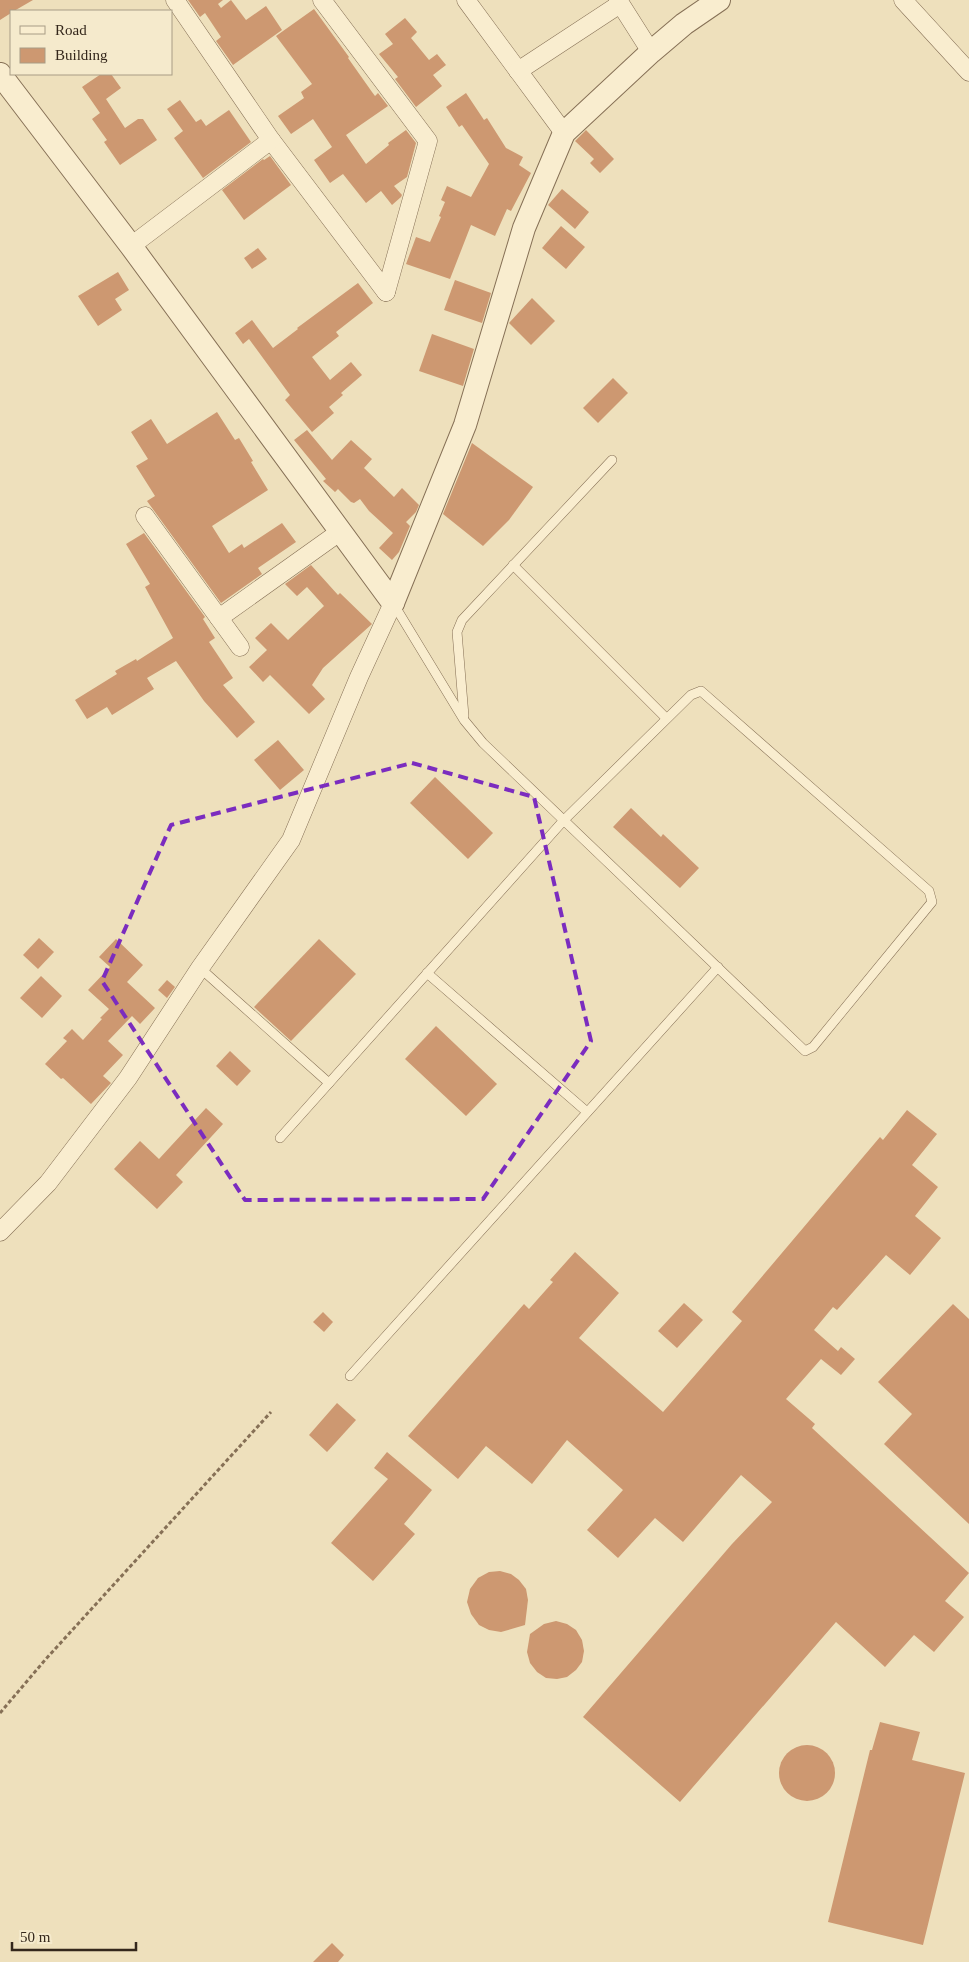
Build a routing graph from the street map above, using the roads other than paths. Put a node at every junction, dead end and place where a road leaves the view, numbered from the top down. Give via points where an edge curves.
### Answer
1 (175, 0) edge
2 (322, 0) edge
3 (466, 0) edge
4 (719, 0) edge
5 (903, 0) edge
6 (619, 2) edge
7 (651, 52) junction
8 (518, 71) junction
9 (969, 72) edge
10 (0, 74) edge
11 (564, 133) junction
12 (270, 140) junction
13 (131, 246) junction
14 (612, 460) dead end
15 (145, 516) dead end
16 (340, 531) junction
17 (514, 565) junction
18 (393, 603) junction
19 (218, 618) junction
20 (240, 647) dead end
21 (666, 718) junction
22 (464, 720) junction
23 (564, 820) junction
24 (718, 967) junction
25 (200, 968) junction
26 (427, 974) junction
27 (329, 1083) junction
28 (587, 1112) junction
29 (280, 1138) dead end
30 (0, 1232) edge
31 (350, 1376) dead end

1 - 12 street
2 - 12 street via 428,141 386,292
3 - 8 street
4 - 7 street
5 - 9 street
6 - 7 street
6 - 8 street
7 - 11 street
8 - 11 street
10 - 13 street
11 - 18 street via 524,228 465,425
12 - 13 street
13 - 16 street
14 - 17 lane
15 - 19 street
16 - 18 street
16 - 19 street
17 - 21 lane
17 - 22 lane via 462,620 457,632
18 - 22 lane
18 - 25 street via 291,840
19 - 20 street
21 - 23 lane
21 - 24 lane via 691,695 701,691 929,891 932,902 813,1047 805,1051
22 - 23 lane via 483,743
23 - 24 lane
23 - 26 lane
24 - 28 lane
25 - 27 lane
25 - 30 street via 117,1093 48,1183
26 - 27 lane
26 - 28 lane
27 - 29 lane
28 - 31 lane

